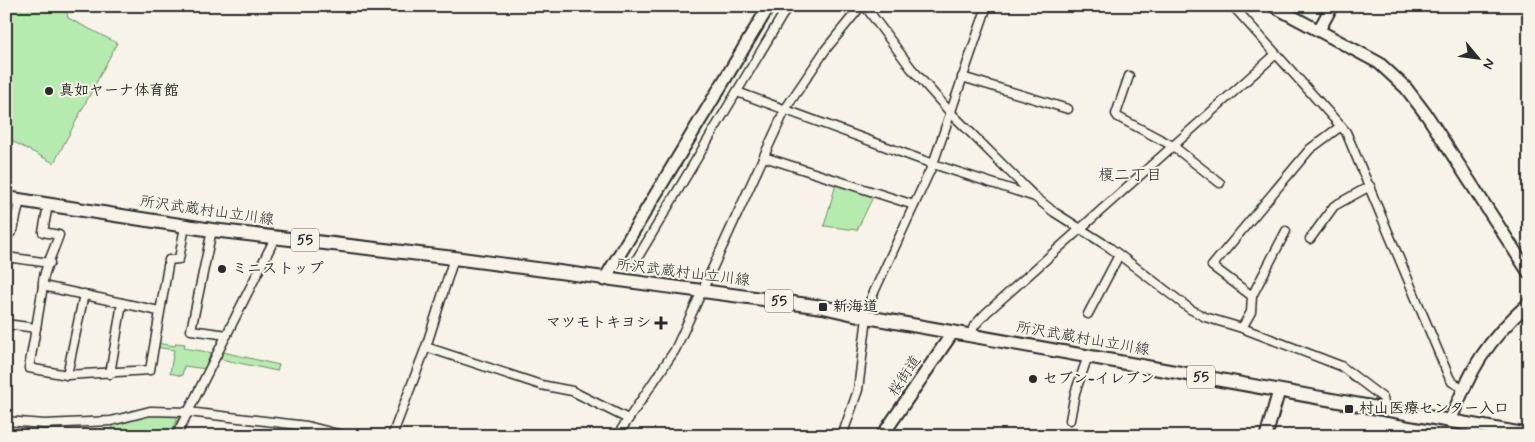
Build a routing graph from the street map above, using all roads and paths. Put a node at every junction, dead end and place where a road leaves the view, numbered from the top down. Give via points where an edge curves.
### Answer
1 (769, 6) edge
2 (788, 6) edge
3 (861, 6) edge
4 (865, 6) edge
5 (987, 6) edge
6 (1232, 6) edge
7 (1274, 6) edge
8 (1332, 6) edge
9 (1320, 30) junction
10 (1276, 54) junction
11 (1129, 76) dead end
12 (962, 77) junction
13 (737, 92) junction
14 (786, 108) junction
15 (1068, 109) dead end
16 (950, 112) junction
17 (1341, 126) junction
18 (1173, 146) junction
19 (764, 157) junction
20 (933, 164) junction
21 (670, 170) junction
22 (685, 178) junction
23 (1220, 183) dead end
24 (1370, 186) junction
25 (1035, 197) junction
26 (6, 198) edge
27 (20, 200) junction
28 (48, 205) junction
29 (914, 205) junction
30 (185, 226) junction
31 (212, 230) junction
32 (1080, 230) junction
33 (1286, 231) dead end
34 (276, 236) junction
35 (6, 238) edge
36 (1310, 239) dead end
37 (1119, 255) junction
38 (6, 257) edge
39 (454, 258) junction
40 (635, 262) dead end
41 (50, 263) junction
42 (1529, 272) edge
43 (604, 280) junction
44 (43, 286) junction
45 (705, 290) junction
46 (84, 294) junction
47 (1252, 296) junction
48 (122, 303) junction
49 (1529, 303) edge
50 (159, 311) junction
51 (1088, 314) dead end
52 (865, 316) junction
53 (6, 324) edge
54 (36, 328) junction
55 (1242, 328) junction
56 (953, 332) junction
57 (227, 334) junction
58 (971, 335) junction
59 (426, 347) junction
60 (1088, 356) junction
61 (110, 374) junction
62 (67, 375) junction
63 (1463, 388) junction
64 (1279, 391) junction
65 (1385, 409) junction
66 (188, 412) junction
67 (628, 419) junction
68 (1070, 420) dead end
69 (6, 421) edge
70 (1450, 421) junction
71 (1475, 431) edge
72 (176, 436) edge
73 (346, 436) edge
74 (392, 436) edge
75 (616, 436) edge
76 (842, 436) edge
77 (882, 436) edge
78 (1266, 436) edge
79 (1529, 436) edge

1 - 21 street
2 - 13 street
3 - 14 street
4 - 16 street via 911,68
5 - 12 street
6 - 10 street
7 - 9 street
8 - 9 street
9 - 42 street via 1379,63 1406,88
10 - 17 street
10 - 18 street
11 - 18 street via 1116,114
12 - 15 street
12 - 16 street
13 - 14 street
13 - 22 street
14 - 19 street
14 - 20 street
16 - 20 street
16 - 25 street
17 - 24 street
17 - 47 street via 1310,149 1212,266
18 - 23 street
18 - 32 street
19 - 29 street
19 - 45 street
20 - 25 street
20 - 29 street
21 - 22 street
21 - 43 street
22 - 40 street
24 - 36 street via 1334,206
24 - 63 street via 1448,377
25 - 32 street
26 - 27 main road, 所沢武蔵村山立川線 / 55
27 - 28 main road, 所沢武蔵村山立川線 / 55
27 - 35 street via 13,230
28 - 30 main road, 所沢武蔵村山立川線 / 55
28 - 41 street via 43,232 59,235
29 - 52 street
30 - 31 main road, 所沢武蔵村山立川線 / 55
30 - 50 street via 179,259 169,260
31 - 34 main road, 所沢武蔵村山立川線 / 55
31 - 57 street via 191,330
32 - 37 street
32 - 58 street via 986,313 974,326
33 - 47 street
34 - 39 main road, 所沢武蔵村山立川線 / 55
34 - 57 street
37 - 51 street
37 - 55 street via 1190,309
38 - 41 street
39 - 43 main road, 所沢武蔵村山立川線 / 55
39 - 59 street
41 - 44 street via 42,279
43 - 45 main road, 所沢武蔵村山立川線 / 55
44 - 46 street
44 - 54 street
45 - 52 main road, 所沢武蔵村山立川線 / 55
45 - 67 street via 675,350
46 - 48 street
46 - 62 street
47 - 55 street via 1251,312
48 - 50 street
48 - 61 street
49 - 63 street via 1489,343
50 - 61 street via 150,370
52 - 56 main road, 所沢武蔵村山立川線 / 55
52 - 76 street via 858,390
53 - 54 street
54 - 62 street via 29,368
55 - 65 street via 1341,366 1383,398
56 - 58 main road, 所沢武蔵村山立川線 / 55
56 - 77 street, 桜街道
57 - 66 street
58 - 60 main road, 所沢武蔵村山立川線 / 55
59 - 67 street via 541,385 572,391
59 - 74 street
60 - 64 main road, 所沢武蔵村山立川線 / 55
60 - 68 street
61 - 62 street
63 - 70 street
64 - 65 main road, 所沢武蔵村山立川線 / 55
64 - 78 street
65 - 70 main road, 所沢武蔵村山立川線 / 55
66 - 69 street via 150,411 112,421 44,424
66 - 72 street
66 - 73 street via 307,426
67 - 75 street
70 - 71 main road, 所沢武蔵村山立川線 / 55
71 - 79 main road, 所沢武蔵村山立川線 / 55

